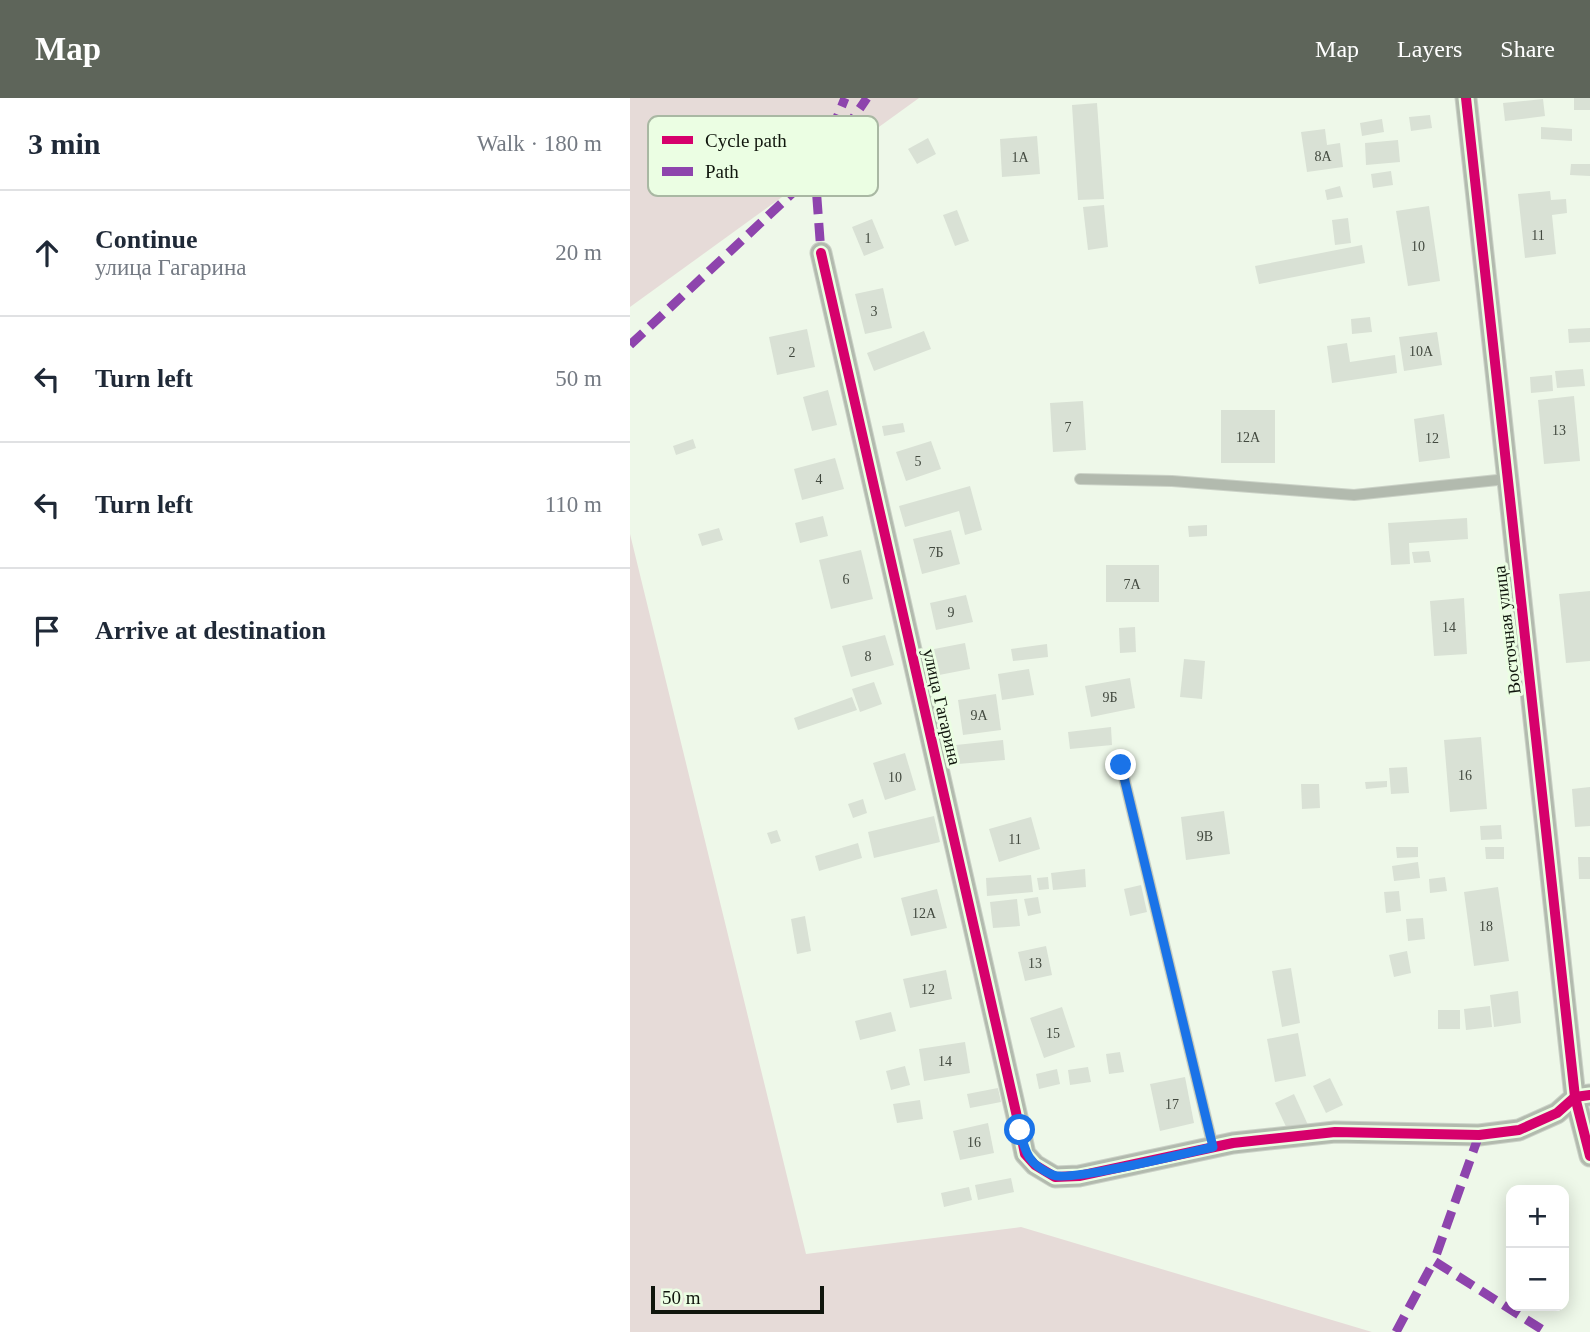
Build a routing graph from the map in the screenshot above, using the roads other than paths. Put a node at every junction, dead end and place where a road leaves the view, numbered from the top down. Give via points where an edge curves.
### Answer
1 (1466, 98) edge
2 (821, 253) dead end
3 (1080, 479) dead end
4 (1507, 479) junction
5 (1121, 765) dead end
6 (1583, 1096) edge
7 (1213, 1147) junction
8 (1590, 1156) edge

1 - 4 street, Восточная улица
2 - 7 street, улица Гагарина via 1025,1154 1055,1177
3 - 4 lane via 1353,495
4 - 6 street, Восточная улица
5 - 7 lane
6 - 7 street via 1520,1130 1479,1135 1335,1132
6 - 8 street, Восточная улица

